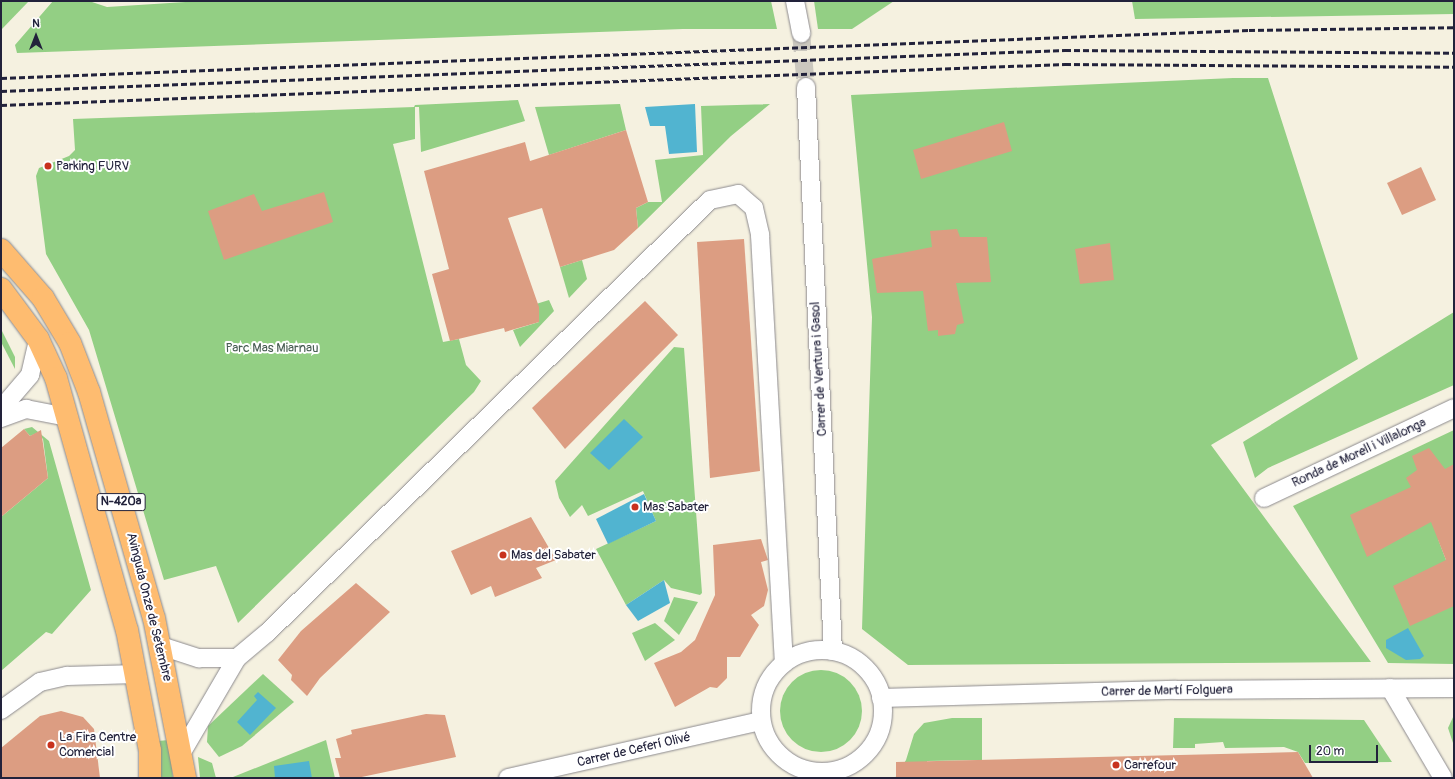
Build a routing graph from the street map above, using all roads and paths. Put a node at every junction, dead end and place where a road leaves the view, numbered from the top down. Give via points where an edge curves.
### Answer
1 (795, 1) edge
2 (801, 33) tunnel mouth
3 (806, 87) tunnel mouth
4 (1, 250) edge
5 (1, 289) edge
6 (38, 339) junction
7 (1454, 408) edge
8 (1, 409) edge
9 (67, 417) junction
10 (1, 418) edge
11 (1264, 498) dead end
12 (161, 646) junction
13 (833, 651) junction
14 (237, 658) junction
15 (784, 662) junction
16 (137, 674) junction
17 (1390, 688) junction
18 (1454, 688) edge
19 (881, 698) junction
20 (1, 710) edge
21 (761, 721) junction
22 (182, 752) junction
23 (850, 771) edge
24 (796, 772) edge
25 (150, 778) edge
26 (185, 778) edge
27 (508, 778) edge
28 (1443, 778) edge

1 - 2 street
3 - 13 street, Carrer de Ventura i Gasol
4 - 12 main road, Avinguda Onze de Setembre / N-420a via 43,298 70,342 89,392
5 - 6 main road, Avinguda Onze de Setembre / N-420a
6 - 8 street via 30,375
6 - 9 main road, Avinguda Onze de Setembre / N-420a
7 - 11 street, Ronda de Morell i Villalonga
9 - 10 street via 26,409
9 - 16 main road, Avinguda Onze de Setembre / N-420a
12 - 14 street via 199,658
12 - 22 main road, Avinguda Onze de Setembre / N-420a
13 - 15 street via 811,650
13 - 19 street via 865,668
14 - 15 street via 267,633 710,200 738,194 754,208 760,235
14 - 22 street
15 - 21 street via 766,686 761,700
16 - 20 street via 67,676 40,682
16 - 25 main road, Avinguda Onze de Setembre / N-420a
17 - 18 street, Carrer de Martí Folguera
17 - 19 street, Carrer de Martí Folguera
17 - 28 street
19 - 23 street via 881,729 871,748
21 - 24 street via 775,752
21 - 27 street, Carrer de Ceferí Olivé
22 - 26 main road, Avinguda Onze de Setembre / N-420a
23 - 24 street

